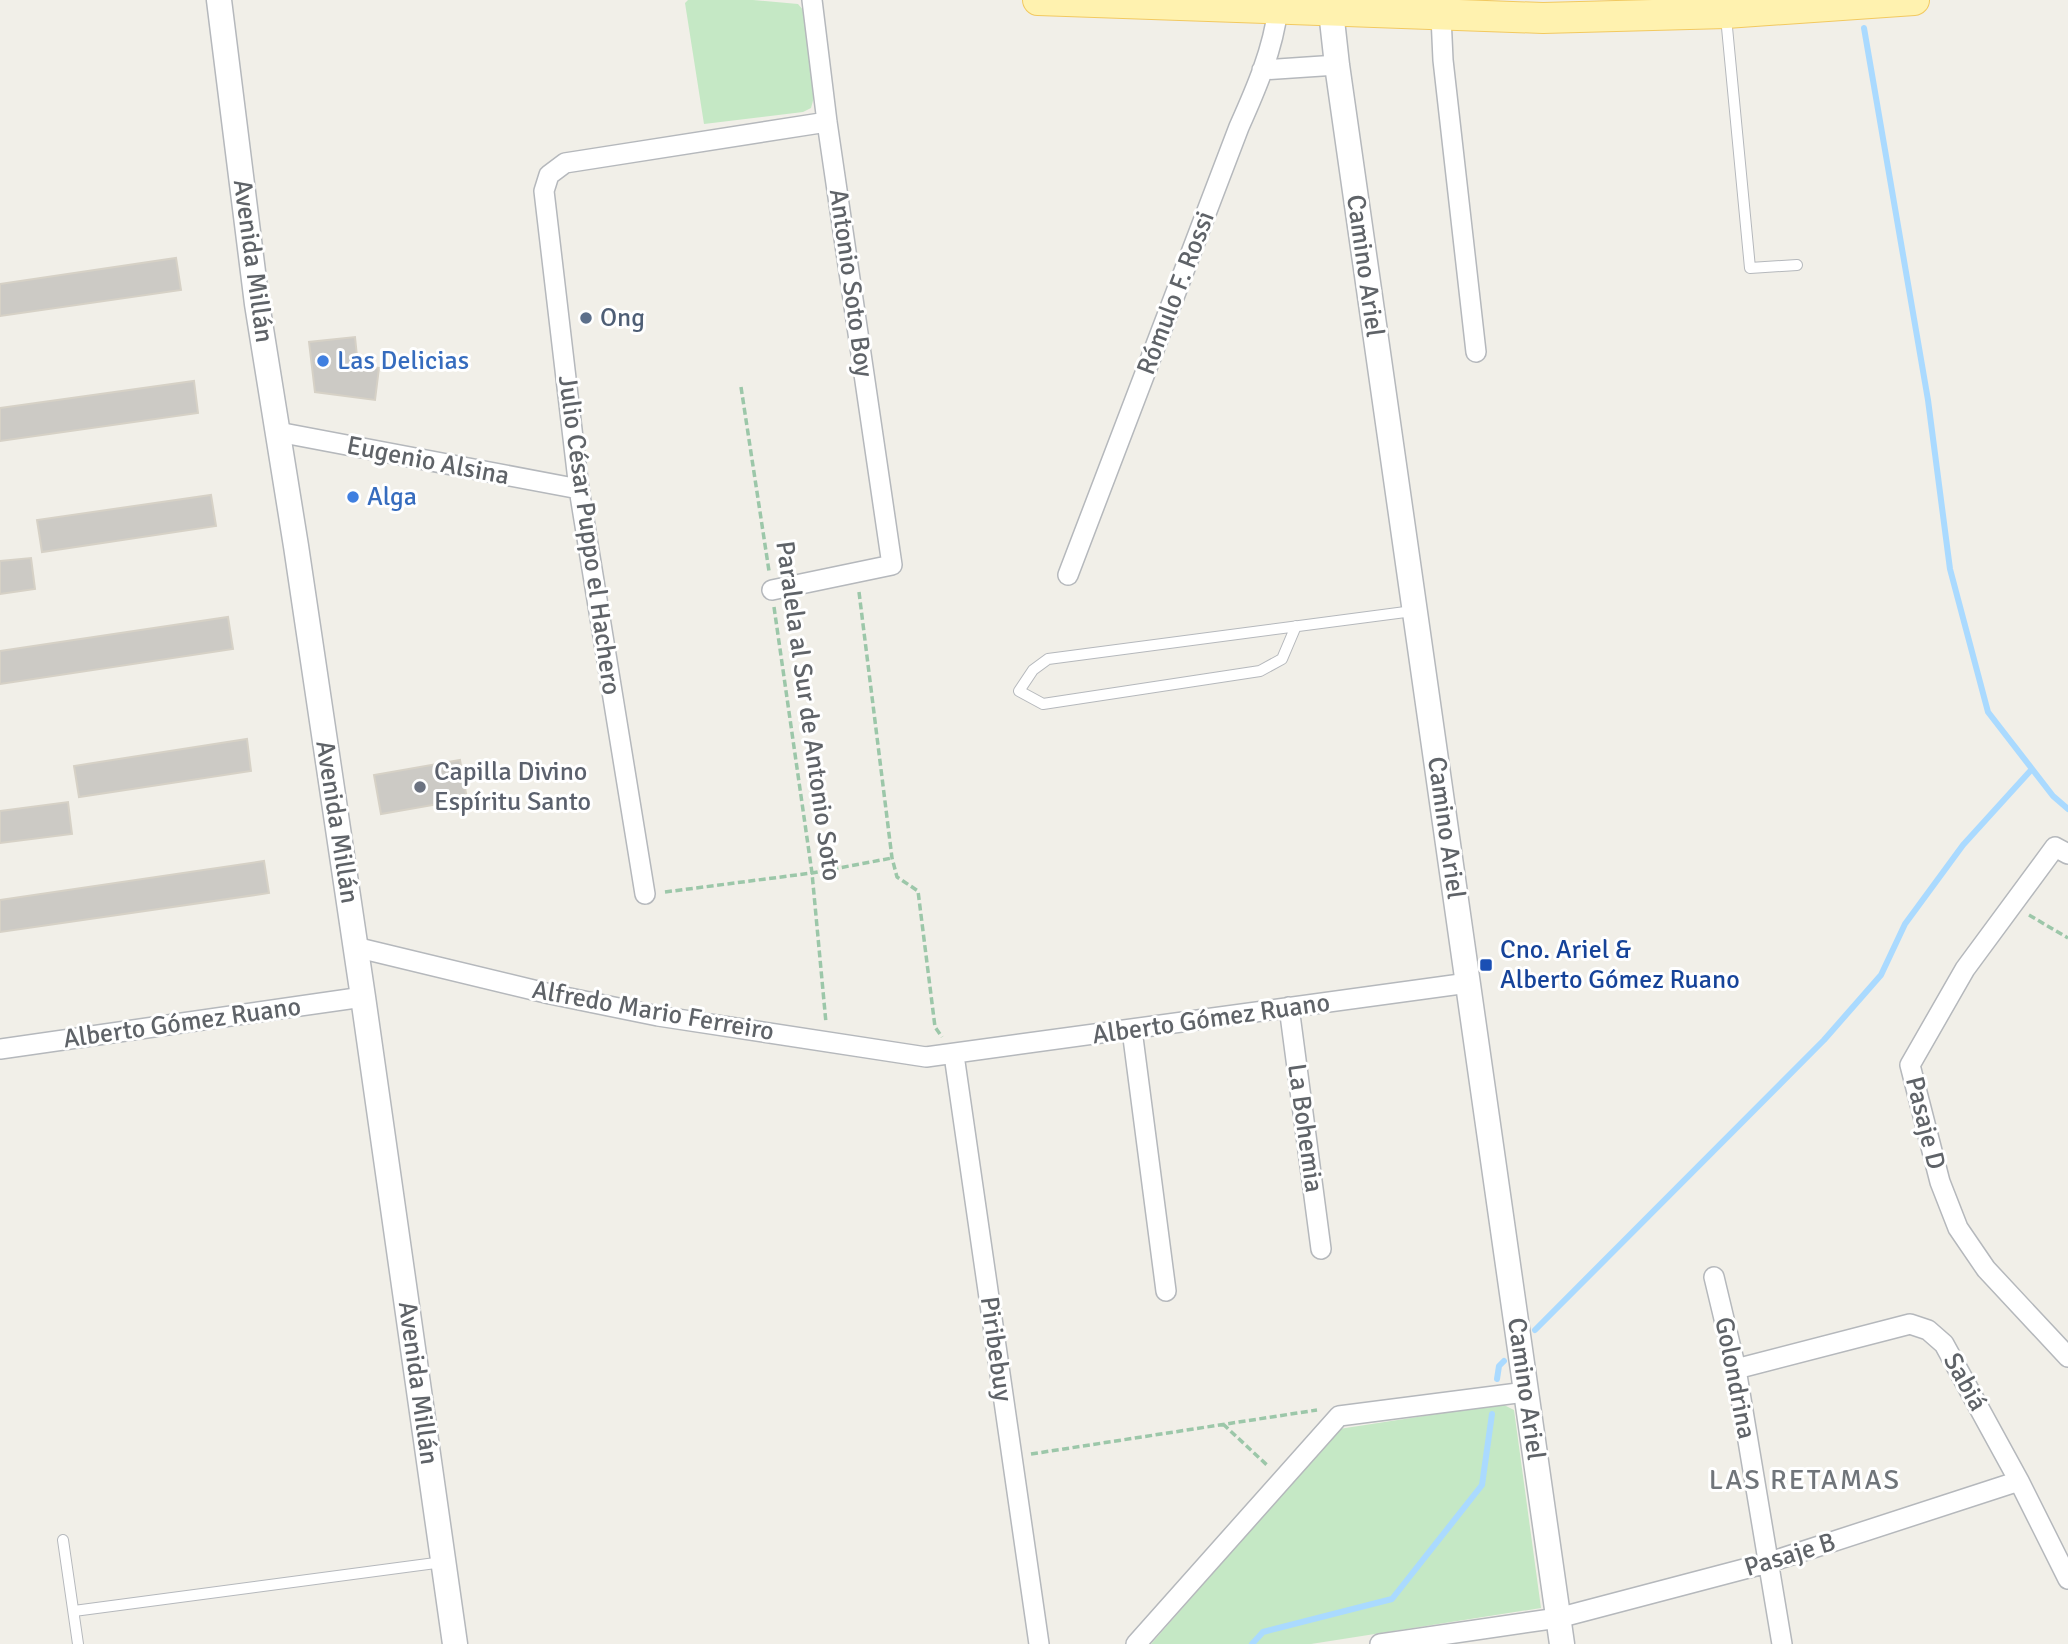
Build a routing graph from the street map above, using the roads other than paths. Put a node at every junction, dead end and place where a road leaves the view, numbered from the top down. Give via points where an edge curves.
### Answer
1 (219, 0) edge
2 (812, 0) edge
3 (1038, 0) edge
4 (1914, 0) edge
5 (1120, 2) edge
6 (1187, 3) edge
7 (1278, 8) junction
8 (1331, 11) junction
9 (1726, 13) junction
10 (1441, 16) junction
11 (1337, 65) junction
12 (1262, 70) junction
13 (827, 122) junction
14 (1797, 265) dead end
15 (1476, 352) dead end
16 (278, 432) junction
17 (579, 489) junction
18 (1068, 575) dead end
19 (772, 590) road end
20 (1415, 611) junction
21 (1296, 626) junction
22 (2062, 851) edge
23 (645, 894) road end
24 (355, 947) junction
25 (1468, 983) junction
26 (363, 997) junction
27 (1289, 1007) junction
28 (1132, 1030) junction
29 (0, 1049) edge
30 (954, 1055) junction
31 (1321, 1249) dead end
32 (1714, 1278) dead end
33 (1166, 1291) dead end
34 (2068, 1357) edge
35 (1736, 1369) junction
36 (1526, 1392) junction
37 (2019, 1481) junction
38 (63, 1539) dead end
39 (443, 1562) junction
40 (1767, 1563) junction
41 (2068, 1579) edge
42 (74, 1612) junction
43 (1558, 1618) junction
44 (78, 1644) edge
45 (455, 1644) edge
46 (1039, 1644) edge
47 (1136, 1644) edge
48 (1380, 1644) edge
49 (1562, 1644) edge
50 (1782, 1644) edge

1 - 16 street, Avenida Millán
2 - 13 street, Antonio Soto Boy
3 - 5 main road
4 - 9 main road
5 - 6 main road
6 - 7 main road
7 - 8 main road
7 - 12 street, Rómulo F. Rossi
8 - 10 main road
8 - 11 street, Camino Ariel
9 - 10 main road
9 - 14 lane via 1750,268
10 - 15 street
11 - 12 street
11 - 20 street, Camino Ariel
12 - 18 street, Rómulo F. Rossi
13 - 17 street, Julio César Puppo el Hachero via 565,163 549,175 544,191
13 - 19 street, Antonio Soto Boy via 892,565
16 - 17 street, Eugenio Alsina
16 - 24 street, Avenida Millán
17 - 23 street, Julio César Puppo el Hachero
20 - 21 lane
20 - 25 street, Camino Ariel
21 - 21 lane via 1048,659 1032,670 1018,691 1043,704 1259,671 1282,659
22 - 34 street, Pasaje D via 2011,906 1965,969 1910,1065 1940,1182 1958,1227 1986,1269
24 - 26 street, Avenida Millán
24 - 30 street, Alfredo Mario Ferreiro via 658,1016 926,1057
25 - 27 street, Alberto Gómez Ruano
25 - 36 street, Camino Ariel
26 - 29 street, Alberto Gómez Ruano
26 - 39 street, Avenida Millán
27 - 28 street, Alberto Gómez Ruano
27 - 31 street, La Bohemia
28 - 30 street, Alberto Gómez Ruano
28 - 33 street
30 - 46 street, Piribebuy
32 - 35 street, Golondrina
35 - 37 street, Sabiá via 1910,1324 1928,1330 1944,1344
35 - 40 street, Golondrina
36 - 43 street, Camino Ariel
36 - 47 street via 1339,1416
37 - 40 street, Pasaje B
37 - 41 street, Sabiá
38 - 42 lane
39 - 42 lane
39 - 45 street, Avenida Millán
40 - 43 street, Pasaje B
40 - 50 street, Golondrina
42 - 44 lane
43 - 48 street, Pasaje B
43 - 49 street, Camino Ariel

